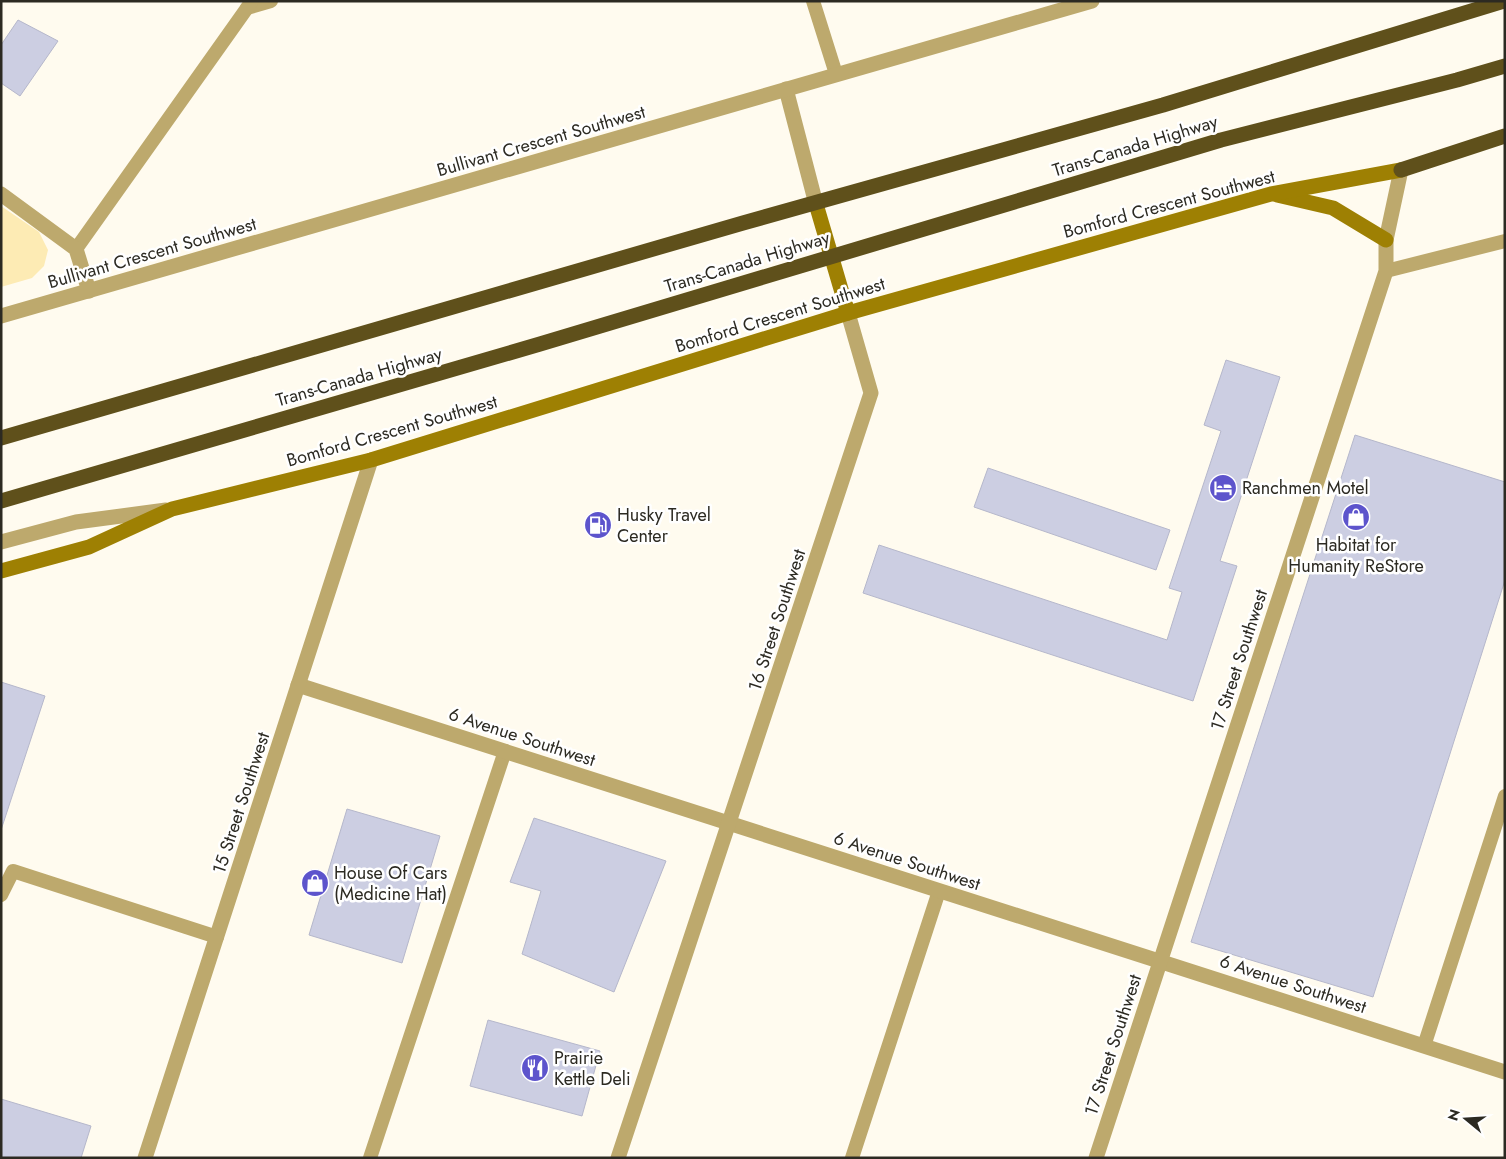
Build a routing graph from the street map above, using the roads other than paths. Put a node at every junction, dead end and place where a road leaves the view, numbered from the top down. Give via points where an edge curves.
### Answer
1 (271, 1) edge
2 (812, 1) edge
3 (1092, 1) edge
4 (1504, 1) edge
5 (249, 5) edge
6 (1052, 7) edge
7 (1505, 66) edge
8 (836, 74) junction
9 (786, 89) junction
10 (1505, 136) edge
11 (1401, 170) junction
12 (1, 194) edge
13 (1271, 194) junction
14 (816, 204) junction
15 (1386, 240) junction
16 (1505, 241) edge
17 (76, 249) junction
18 (831, 257) junction
19 (1386, 271) junction
20 (89, 291) junction
21 (848, 313) junction
22 (1, 316) edge
23 (144, 397) junction
24 (1, 428) edge
25 (1, 438) edge
26 (371, 460) junction
27 (1, 501) edge
28 (172, 509) junction
29 (1, 542) edge
30 (1, 571) edge
31 (298, 685) junction
32 (505, 751) junction
33 (1505, 796) edge
34 (729, 823) junction
35 (939, 890) junction
36 (1, 895) edge
37 (217, 937) junction
38 (1160, 961) junction
39 (1424, 1046) junction
40 (1505, 1072) edge
41 (145, 1158) edge
42 (370, 1158) edge
43 (618, 1158) edge
44 (852, 1158) edge
45 (1096, 1158) edge

1 - 5 lane
2 - 8 lane
3 - 6 street, Bullivant Crescent Southwest
4 - 14 highway, Trans-Canada Highway via 1163,105
5 - 17 lane
6 - 8 street, Bullivant Crescent Southwest
7 - 18 highway, Trans-Canada Highway via 1221,140
8 - 9 street, Bullivant Crescent Southwest
9 - 14 street, 16 Street Southwest
9 - 20 street, Bullivant Crescent Southwest
10 - 11 highway
11 - 13 street, Bomford Crescent Southwest
11 - 15 street, 17 Street Southwest
12 - 17 street
13 - 15 street via 1333,208
13 - 21 street, Bomford Crescent Southwest
14 - 18 street, 16 Street Southwest
14 - 23 highway, Trans-Canada Highway
15 - 19 street, 17 Street Southwest
16 - 19 lane
17 - 20 street
18 - 21 street, 16 Street Southwest
18 - 27 highway, Trans-Canada Highway
19 - 38 street, 17 Street Southwest
20 - 22 street, Bullivant Crescent Southwest
21 - 26 street, Bomford Crescent Southwest
21 - 34 street, 16 Street Southwest via 871,393
23 - 24 highway
23 - 25 highway, Trans-Canada Highway
26 - 28 street, Bomford Crescent Southwest
26 - 31 street, 15 Street Southwest
28 - 29 street, Bomford Crescent Southwest via 76,522
28 - 30 street, Bomford Crescent Southwest via 88,547
31 - 32 street, 6 Avenue Southwest
31 - 37 street, 15 Street Southwest
32 - 34 street, 6 Avenue Southwest
32 - 42 lane
33 - 39 lane
34 - 35 street, 6 Avenue Southwest
34 - 43 street, 16 Street Southwest
35 - 38 street, 6 Avenue Southwest
35 - 44 lane
36 - 37 lane via 13,871
37 - 41 street, 15 Street Southwest
38 - 39 street, 6 Avenue Southwest
38 - 45 street, 17 Street Southwest
39 - 40 street, 6 Avenue Southwest

